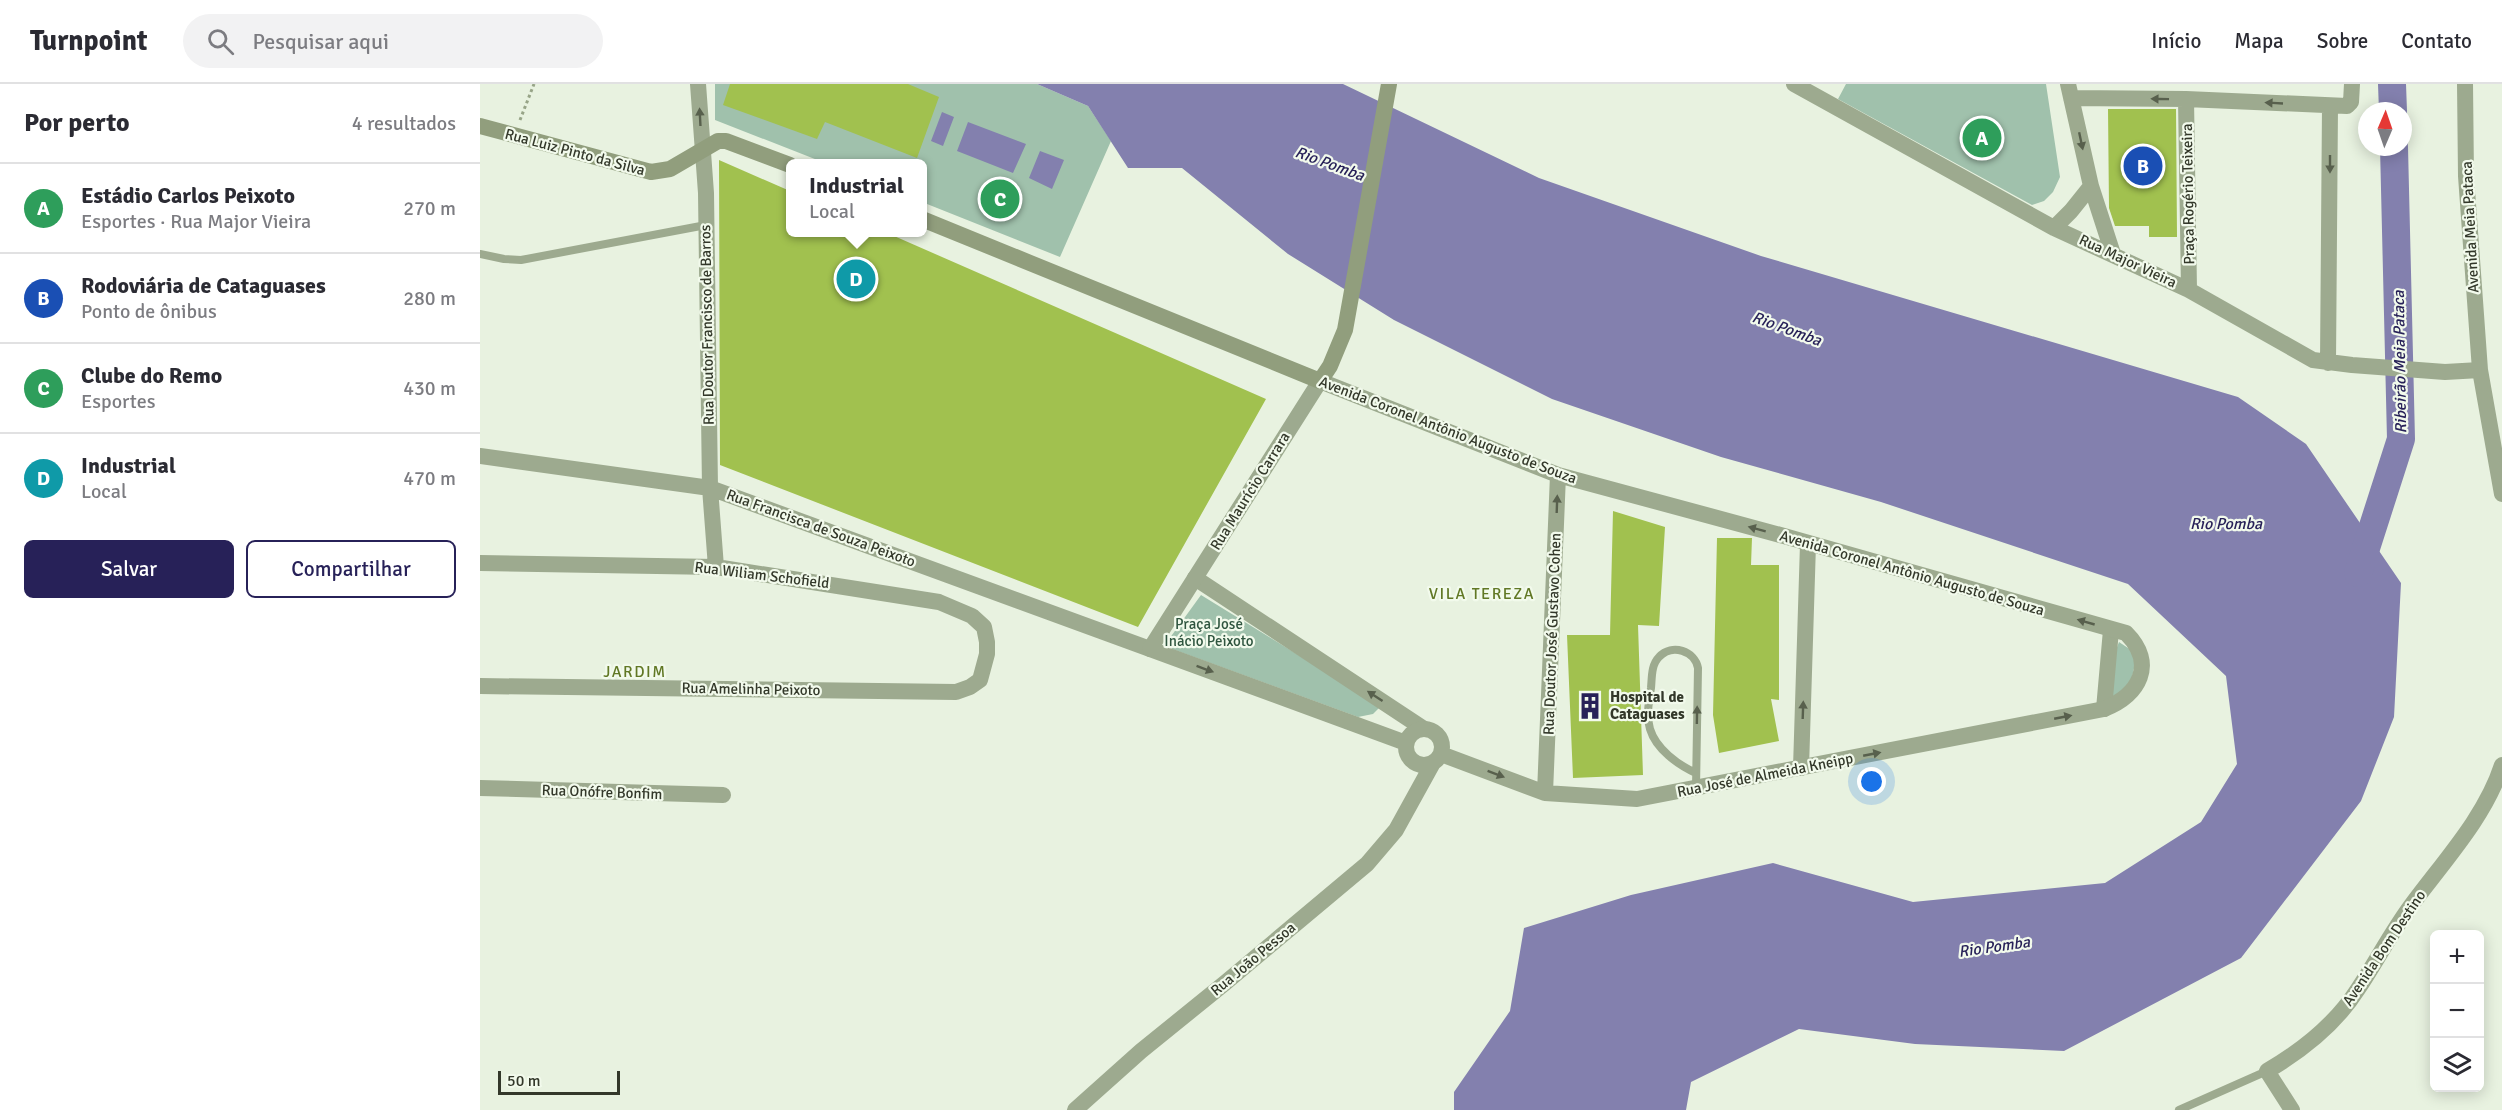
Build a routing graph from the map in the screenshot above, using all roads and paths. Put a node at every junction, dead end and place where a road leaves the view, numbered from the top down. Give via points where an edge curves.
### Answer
1 (534, 84) edge
2 (698, 84) edge
3 (1794, 84) edge
4 (2216, 84) edge
5 (2352, 84) edge
6 (2465, 84) edge
7 (1389, 86) edge
8 (2070, 91) edge
9 (2186, 99) junction
10 (2219, 101) junction
11 (2338, 106) junction
12 (480, 126) edge
13 (514, 136) junction
14 (702, 150) junction
15 (786, 164) edge
16 (2091, 186) junction
17 (927, 221) edge
18 (705, 225) junction
19 (2054, 228) junction
20 (480, 254) edge
21 (2113, 254) junction
22 (2189, 290) junction
23 (2328, 363) junction
24 (2480, 370) junction
25 (1320, 381) junction
26 (480, 456) edge
27 (1558, 475) junction
28 (710, 488) junction
29 (2502, 494) edge
30 (1808, 544) junction
31 (480, 563) edge
32 (716, 567) junction
33 (1195, 578) junction
34 (2111, 630) junction
35 (987, 642) joint
36 (1150, 649) junction
37 (2141, 666) joint
38 (480, 686) edge
39 (2104, 709) junction
40 (1424, 729) junction
41 (1408, 750) junction
42 (1437, 758) junction
43 (2502, 765) edge
44 (1801, 768) junction
45 (1696, 781) junction
46 (480, 788) edge
47 (1545, 793) junction
48 (1416, 794) junction
49 (723, 795) dead end
50 (2267, 1071) junction
51 (1075, 1110) edge
52 (2179, 1110) edge
53 (2292, 1110) edge

1 - 13 path
14 -> 2 street, Rua Doutor Francisco de Barros
3 - 19 street, Rua Major Vieira
4 - 10 street
5 - 11 street via 2351,102
6 - 24 street, Avenida Meia Pataca via 2466,176
7 - 25 main road, Rua Maurício Carrara via 1345,330
9 -> 8 street
8 -> 16 street
9 - 10 street
9 - 22 street, Praça Rogério Teixeira
11 -> 10 street
11 -> 23 street
12 - 13 main road, Rua Luiz Pinto da Silva
13 - 14 main road, Rua Luiz Pinto da Silva via 651,172 670,169
14 - 15 main road via 726,141
14 - 18 street, Rua Doutor Francisco de Barros
16 - 19 street
16 - 21 street
17 - 25 main road, Avenida Coronel Antônio Augusto de Souza
18 - 20 lane via 521,260
18 - 28 street, Rua Doutor Francisco de Barros
19 - 21 street, Rua Major Vieira
21 - 22 street, Rua Major Vieira
22 - 23 street, Rua Major Vieira via 2304,355
23 - 24 street, Rua Major Vieira via 2445,372
24 - 29 street
25 - 27 street, Avenida Coronel Antônio Augusto de Souza
25 - 33 street, Rua Maurício Carrara
26 - 28 street, Rua Francisca de Souza Peixoto
30 -> 27 street, Avenida Coronel Antônio Augusto de Souza
47 -> 27 street, Rua Doutor José Gustavo Cohen
28 - 32 street, Rua Doutor Francisco de Barros
28 - 36 street, Rua Francisca de Souza Peixoto
34 -> 30 street, Avenida Coronel Antônio Augusto de Souza
44 -> 30 street
31 - 32 street, Rua Wiliam Schofield
32 - 35 street, Rua Wiliam Schofield via 939,602 972,615 984,627
33 - 36 street, Rua Maurício Carrara
40 -> 33 street
34 - 37 street, Avenida Coronel Antônio Augusto de Souza via 2126,633 2133,640
34 - 39 street
35 - 38 street, Rua Amelinha Peixoto via 980,680 956,692
36 -> 41 street
37 - 39 street, Rua José de Almeida Kneipp via 2138,683 2131,693
44 -> 39 street, Rua José de Almeida Kneipp
40 - 41 street via 1412,733
40 - 42 street via 1439,737 1442,748
41 - 42 street via 1422,765
41 - 48 street
42 -> 47 street, Rua José de Almeida Kneipp
42 - 48 street, Rua João Pessoa
43 - 50 street, Avenida Bom Destino via 2495,787 2347,1005 2319,1036
44 - 45 street, Rua José de Almeida Kneipp
45 -> 45 lane via 1697,661 1686,651 1666,652 1653,666 1650,730 1664,751
45 - 47 street, Rua José de Almeida Kneipp via 1637,799
46 - 49 street, Rua Onófre Bonfim
48 - 51 street, Rua João Pessoa via 1396,830 1367,864 1141,1050
50 - 52 lane
50 - 53 street

